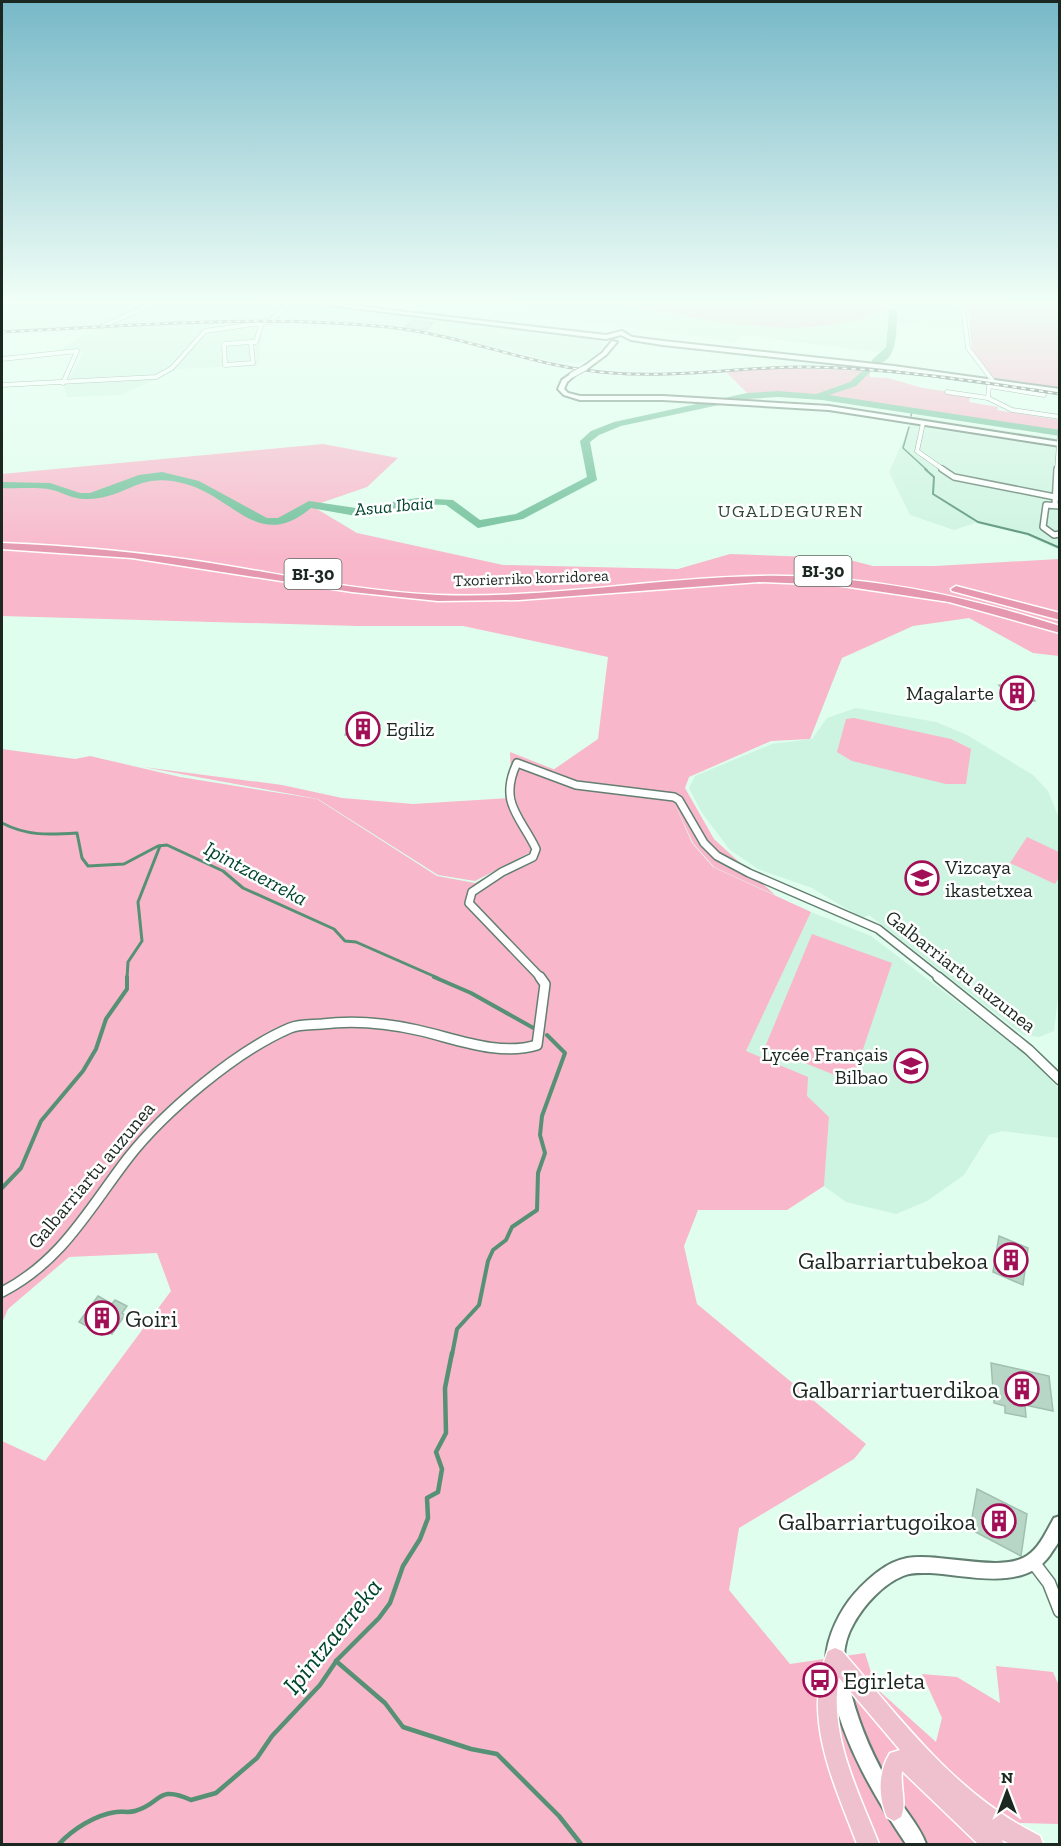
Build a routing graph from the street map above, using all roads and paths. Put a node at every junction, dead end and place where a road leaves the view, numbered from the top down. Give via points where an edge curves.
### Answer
1 (561, 387) edge
2 (989, 387) edge
3 (996, 387) edge
4 (1034, 387) edge
5 (1059, 391) edge
6 (947, 392) dead end
7 (1044, 395) dead end
8 (987, 398) junction
9 (1059, 417) edge
10 (923, 423) junction
11 (1059, 431) edge
12 (1059, 438) edge
13 (1059, 444) edge
14 (1058, 498) edge
15 (1057, 505) edge
16 (1058, 536) edge
17 (2, 538) edge
18 (2, 546) edge
19 (1059, 617) edge
20 (1059, 630) edge
21 (1059, 1080) edge
22 (2, 1292) edge
23 (1059, 1524) edge
24 (1032, 1562) junction
25 (1059, 1611) edge
26 (835, 1659) junction
27 (894, 1810) junction
28 (868, 1845) edge
29 (917, 1845) edge
30 (993, 1845) edge
31 (1032, 1845) edge

1 - 10 street, bridge via 574,397 785,405
2 - 8 street
3 - 7 street
4 - 5 street
6 - 8 street
8 - 9 street via 1012,410
10 - 13 street
10 - 14 street via 917,451 949,475
11 - 12 street
12 - 13 street
13 - 14 street
14 - 15 street
15 - 16 street via 1045,507 1043,528
17 - 19 highway, Txorierriko korridorea / BI-30 via 136,547 378,584 452,589 553,588 732,571 846,573 963,590
18 - 20 highway, Txorierriko korridorea / BI-30 via 147,557 340,588 440,598 531,597 742,580 839,581 957,599
21 - 22 street, Galbarriartu auzunea via 1029,1050 878,929 717,856 674,797 576,784 517,763 510,789 515,819 536,849 533,857 471,892 469,903 545,984 537,1045 528,1050 507,1049 403,1027 354,1022 293,1027 262,1045 166,1117 131,1154 59,1250 28,1277
23 - 24 street
24 - 25 street via 1049,1583
24 - 26 street via 1020,1569 905,1566 886,1576 851,1609
26 - 27 street via 852,1732
26 - 28 main road via 828,1684 828,1723
26 - 31 main road via 948,1784 981,1815 1009,1835
27 - 29 street
27 - 30 main road via 892,1767 897,1760 905,1760

